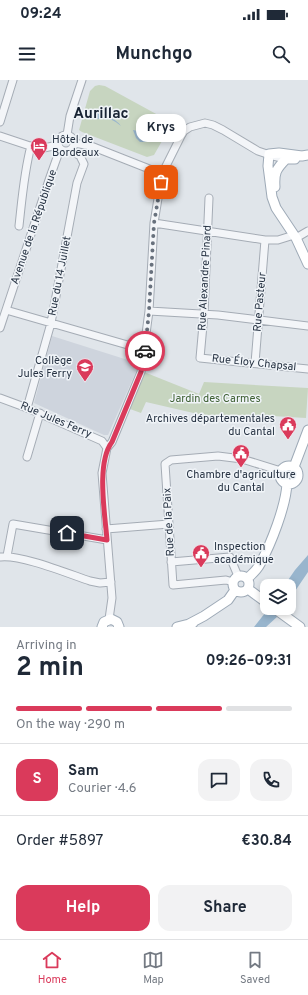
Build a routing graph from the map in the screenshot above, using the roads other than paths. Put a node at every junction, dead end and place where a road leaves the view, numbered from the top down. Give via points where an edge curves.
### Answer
1 (13, 80) edge
2 (82, 80) edge
3 (0, 122) edge
4 (67, 135) junction
5 (0, 136) edge
6 (31, 146) junction
7 (72, 146) junction
8 (59, 147) junction
9 (269, 154) junction
10 (308, 155) edge
11 (286, 159) junction
12 (308, 161) edge
13 (167, 162) junction
14 (145, 166) junction
15 (162, 174) junction
16 (209, 198) dead end
17 (154, 223) junction
18 (19, 226) dead end
19 (308, 231) edge
20 (208, 232) junction
21 (295, 236) junction
22 (265, 240) junction
23 (308, 264) edge
24 (6, 310) junction
25 (149, 311) junction
26 (204, 314) junction
27 (259, 320) junction
28 (51, 323) junction
29 (308, 326) edge
30 (0, 328) edge
31 (145, 350) junction
32 (200, 358) joint
33 (255, 363) junction
34 (308, 369) edge
35 (0, 398) edge
36 (27, 408) junction
37 (40, 413) junction
38 (308, 430) edge
39 (107, 448) junction
40 (27, 457) dead end
41 (294, 467) junction
42 (281, 471) junction
43 (287, 483) junction
44 (169, 524) junction
45 (106, 528) junction
46 (107, 540) junction
47 (4, 556) edge
48 (171, 562) junction
49 (248, 578) junction
50 (111, 582) junction
51 (236, 585) junction
52 (248, 589) junction
53 (260, 598) edge
54 (283, 615) edge
55 (103, 624) edge
56 (202, 624) edge
57 (120, 626) edge
58 (182, 626) edge
59 (295, 626) edge

1 - 3 street
2 - 4 street via 70,116
4 - 7 street via 71,137
4 - 8 street via 59,137
5 - 6 street
6 - 8 street via 39,149
6 - 18 street
7 - 8 street via 65,151
7 - 14 street via 91,146
7 - 28 street, Rue du 14 Juillet via 84,164 77,184
8 - 24 street, Avenue de la République
9 - 10 main road
9 - 11 street
9 - 13 street via 258,151 213,125 204,123 184,131
9 - 21 main road via 272,197 276,208
11 - 12 main road
11 - 21 main road via 277,168 275,187 278,200
13 - 14 street via 157,166
13 - 15 street
14 - 15 street
15 - 17 street
16 - 20 street, Rue Alexandre Pinard
17 - 20 street
17 - 25 street
19 - 21 street
20 - 22 street
20 - 26 street, Rue Alexandre Pinard
21 - 22 street
21 - 23 main road
22 - 27 street, Rue Pasteur
24 - 28 street
24 - 30 street, Avenue de la République
25 - 26 street
25 - 31 street
26 - 27 street
26 - 32 street, Rue Alexandre Pinard
27 - 29 street
27 - 33 street, Rue Pasteur
28 - 31 street
28 - 36 street, Rue du 14 Juillet
31 - 39 street via 141,372 112,442
32 - 33 street, Rue Éloy Chapsal
33 - 34 street, Rue Éloy Chapsal
35 - 36 street, Rue Jules Ferry
36 - 37 street, Rue Jules Ferry
37 - 39 street, Rue Jules Ferry via 102,441
37 - 40 street
38 - 41 main road
39 - 45 street via 102,473
41 - 42 main road via 288,466
41 - 43 main road via 298,478 292,483
42 - 43 main road via 282,480
42 - 44 street, Rue de la Paix via 242,459 218,456 171,460 165,464
43 - 49 main road via 277,525 260,565
44 - 45 street
44 - 48 street, Rue de la Paix
45 - 46 street
46 - 47 street via 12,524
46 - 50 street
47 - 50 street via 34,562 90,581
48 - 51 street, Rue de la Paix via 173,585 226,580
48 - 51 street via 230,557
49 - 51 main road via 244,576
49 - 52 main road
50 - 55 street via 112,598
51 - 52 main road via 242,592
51 - 56 main road via 235,598
51 - 58 main road via 228,600 204,616
52 - 53 main road
54 - 59 main road
55 - 57 main road via 114,620
56 - 58 main road

